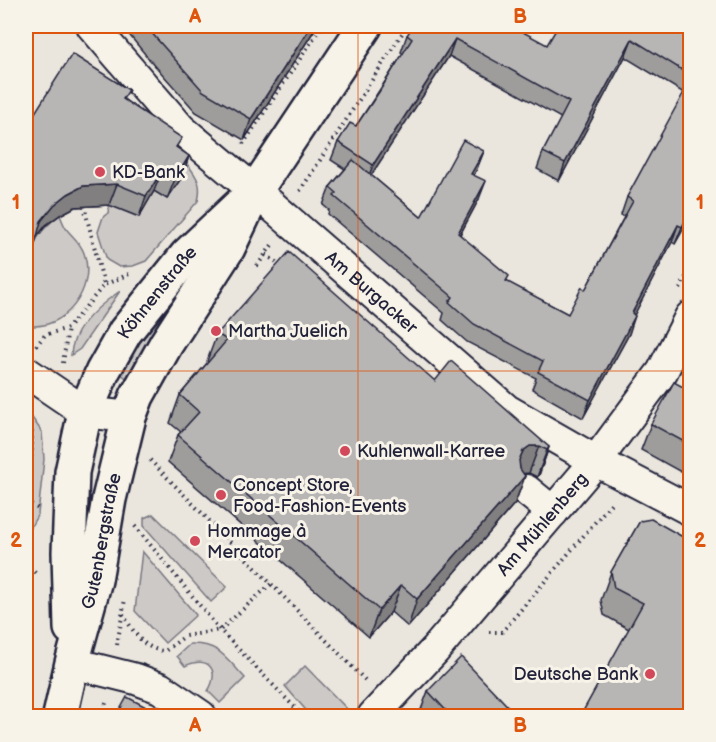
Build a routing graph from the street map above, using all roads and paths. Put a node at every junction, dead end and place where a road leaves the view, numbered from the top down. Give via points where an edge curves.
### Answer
1 (92, 26) edge
2 (322, 26) edge
3 (365, 26) edge
4 (406, 26) edge
5 (228, 168) junction
6 (255, 191) junction
7 (84, 206) edge
8 (285, 217) junction
9 (255, 268) dead end
10 (132, 273) dead end
11 (104, 285) junction
12 (690, 317) edge
13 (30, 360) edge
14 (85, 412) junction
15 (129, 417) junction
16 (26, 423) edge
17 (596, 461) junction
18 (145, 469) dead end
19 (26, 485) edge
20 (526, 490) edge
21 (26, 501) edge
22 (690, 510) edge
23 (43, 512) dead end
24 (553, 512) junction
25 (132, 535) dead end
26 (271, 584) junction
27 (126, 591) dead end
28 (123, 614) junction
29 (220, 630) junction
30 (72, 663) junction
31 (113, 672) junction
32 (378, 713) edge
33 (60, 717) edge
34 (102, 717) edge
35 (107, 717) edge
36 (130, 717) edge
37 (201, 717) edge
38 (303, 717) edge

1 - 5 street, Am Burgacker via 181,129
2 - 5 path
3 - 6 main road, Köhnenstraße
4 - 8 path
5 - 6 street, Am Burgacker
6 - 8 street, Am Burgacker
6 - 14 main road, Köhnenstraße via 187,255 125,332
6 - 15 main road, Köhnenstraße via 228,248 166,344
7 - 11 path
8 - 9 path via 279,234
8 - 17 street, Am Burgacker via 507,410
10 - 11 path
11 - 13 path via 68,328 45,335
12 - 17 street, Am Mühlenberg via 662,372
13 - 14 street
14 - 15 street
14 - 30 main road, Gutenbergstraße via 72,483
15 - 30 main road, Gutenbergstraße via 95,580
16 - 19 path via 32,428 32,452
17 - 22 street, Am Burgacker
17 - 24 street, Am Mühlenberg
18 - 26 path via 147,458
20 - 24 street
21 - 23 path
24 - 32 street, Am Mühlenberg
25 - 29 path via 134,524
26 - 29 path
26 - 32 path
27 - 28 path
28 - 29 path via 138,639 155,650 165,651 185,636
28 - 31 path
29 - 38 path
30 - 31 street
30 - 33 main road, Gutenbergstraße
31 - 34 path
31 - 37 street via 160,688
35 - 36 path via 119,712

